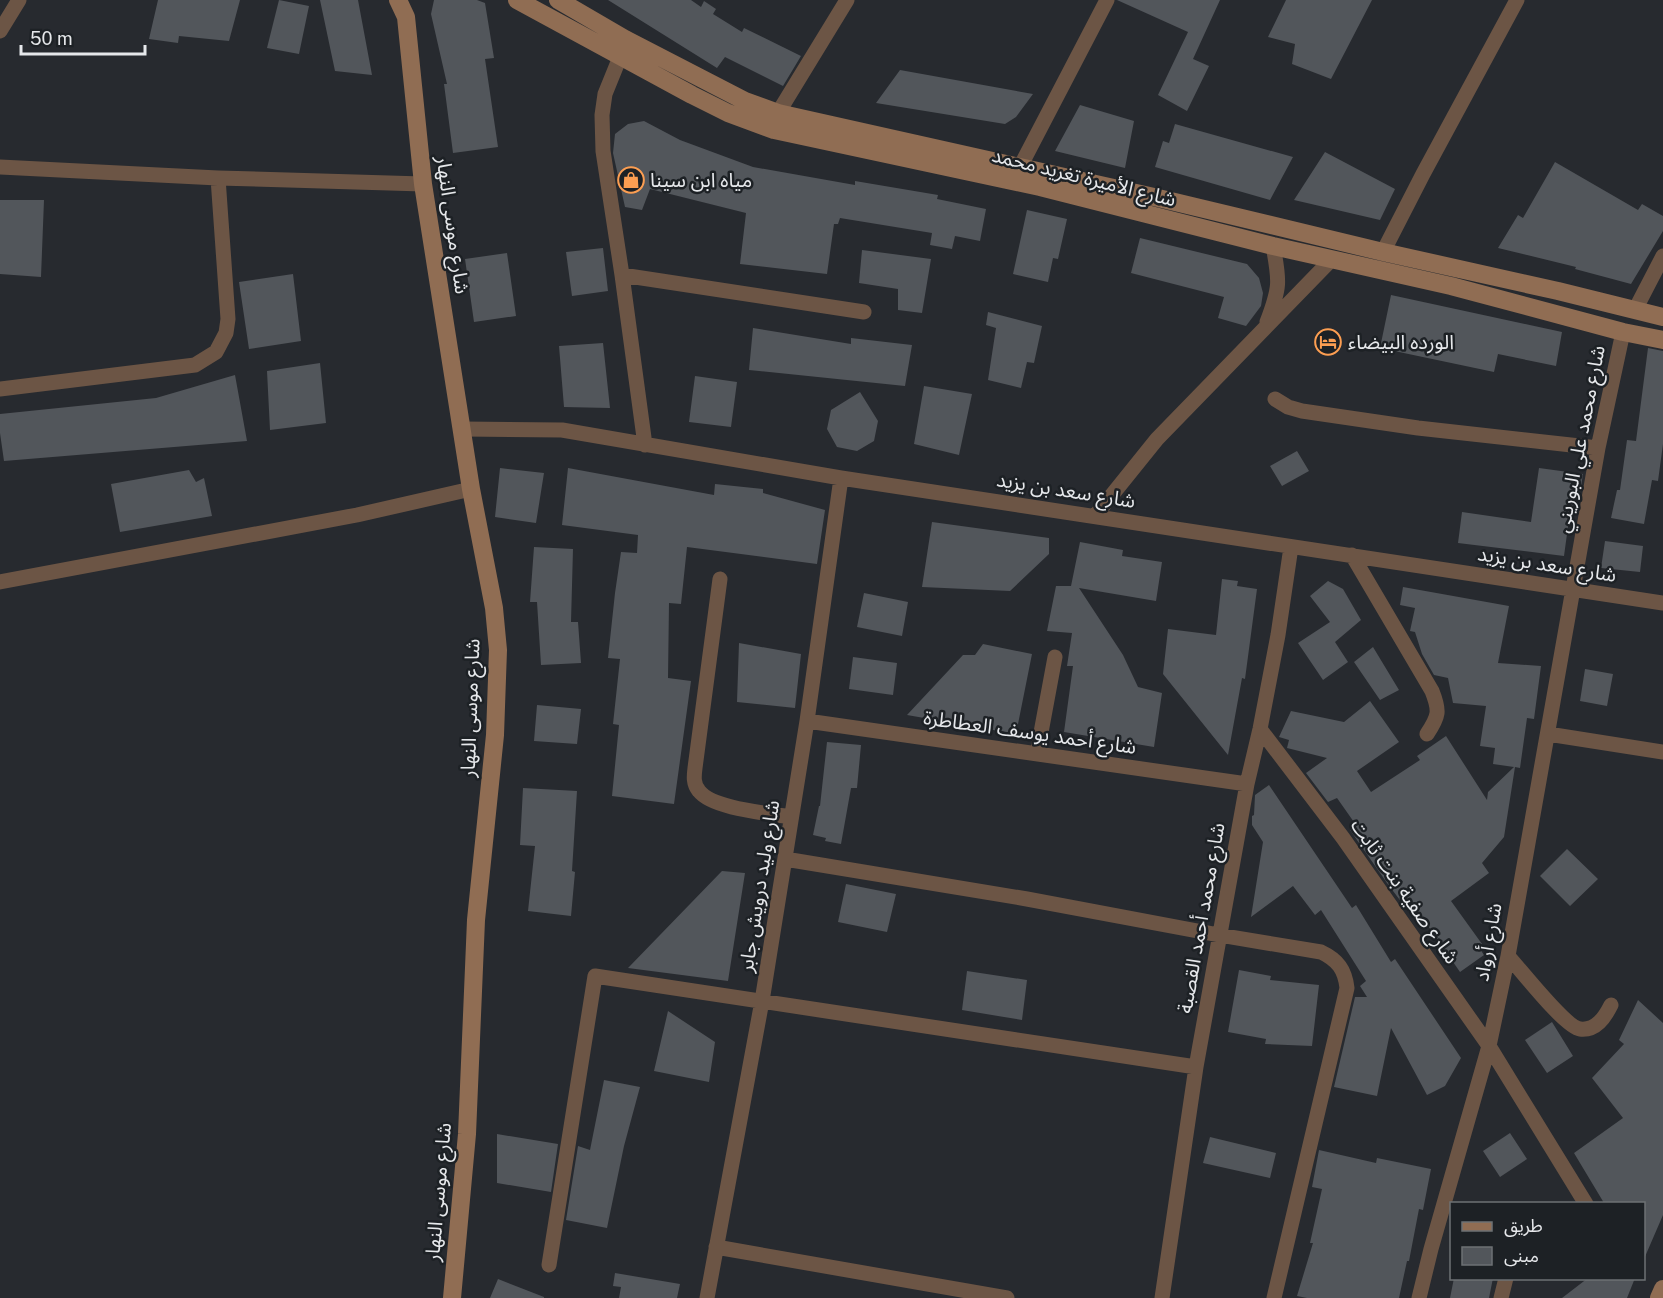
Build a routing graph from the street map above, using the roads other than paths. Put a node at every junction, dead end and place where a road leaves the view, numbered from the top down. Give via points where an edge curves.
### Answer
1 (19, 0) edge
2 (398, 0) edge
3 (517, 0) edge
4 (558, 0) edge
5 (847, 0) edge
6 (1107, 0) edge
7 (1517, 0) edge
8 (409, 9) edge
9 (0, 31) edge
10 (620, 57) junction
11 (778, 113) junction
12 (0, 167) edge
13 (1020, 167) junction
14 (218, 178) junction
15 (423, 184) junction
16 (1273, 246) junction
17 (1383, 252) junction
18 (1663, 256) edge
19 (1331, 260) junction
20 (622, 275) junction
21 (1635, 310) junction
22 (864, 312) dead end
23 (1663, 317) edge
24 (1264, 329) junction
25 (1623, 332) junction
26 (1663, 340) edge
27 (0, 389) edge
28 (1275, 399) dead end
29 (463, 429) junction
30 (645, 445) junction
31 (1598, 448) junction
32 (841, 478) junction
33 (471, 489) junction
34 (1095, 516) junction
35 (1291, 547) junction
36 (1352, 555) junction
37 (720, 579) dead end
38 (0, 582) edge
39 (1574, 588) junction
40 (1663, 603) edge
41 (1055, 657) dead end
42 (807, 721) junction
43 (1260, 729) junction
44 (1427, 734) dead end
45 (1548, 734) junction
46 (1663, 752) edge
47 (1037, 754) junction
48 (1247, 784) junction
49 (791, 817) junction
50 (785, 859) junction
51 (1219, 935) junction
52 (1508, 956) junction
53 (762, 1001) junction
54 (1611, 1005) dead end
55 (1489, 1046) junction
56 (1196, 1067) junction
57 (1585, 1202) edge
58 (716, 1247) junction
59 (549, 1265) dead end
60 (1506, 1280) edge
61 (1663, 1288) edge
62 (452, 1298) edge
63 (707, 1298) edge
64 (1006, 1298) edge
65 (1162, 1298) edge
66 (1274, 1298) edge
67 (1419, 1298) edge
68 (1502, 1298) edge
69 (1659, 1298) edge

1 - 9 street
2 - 8 street, شارع موسى النهار
3 - 10 street, شارع الأميرة تغريد محمد
4 - 11 street, شارع الأميرة تغريد محمد via 745,101
5 - 11 street
6 - 13 street
7 - 17 street
8 - 15 street, شارع موسى النهار
10 - 16 street, شارع الأميرة تغريد محمد via 728,113 774,130 1040,188
10 - 20 street via 605,94 602,115 603,151
11 - 13 street, شارع الأميرة تغريد محمد
12 - 14 street
13 - 17 street, شارع الأميرة تغريد محمد
14 - 15 street
14 - 27 street via 228,319 223,342 216,352 195,366
15 - 29 street, شارع موسى النهار
16 - 19 street, شارع الأميرة تغريد محمد
16 - 24 street via 1278,287
17 - 21 street, شارع الأميرة تغريد محمد
18 - 21 street
19 - 24 street
19 - 25 street, شارع الأميرة تغريد محمد via 1451,286
20 - 22 street
20 - 30 street
21 - 23 street, شارع الأميرة تغريد محمد
24 - 34 street via 1157,439
25 - 26 street, شارع الأميرة تغريد محمد
25 - 31 street, شارع محمد علي البوريني
28 - 31 street via 1302,411
29 - 30 street, شارع سعد بن يزيد via 562,430
29 - 33 street, شارع موسى النهار
30 - 32 street, شارع سعد بن يزيد
31 - 39 street, شارع محمد علي البوريني
32 - 34 street, شارع سعد بن يزيد
32 - 42 street, شارع وليد درويش جابر
33 - 38 street via 346,517
33 - 62 street, شارع موسى النهار via 494,608 498,650 495,735 476,920 467,1134
34 - 35 street, شارع سعد بن يزيد
35 - 36 street, شارع سعد بن يزيد
35 - 43 street, شارع محمد أحمد القصبة
36 - 39 street, شارع سعد بن يزيد
36 - 44 street via 1432,691 1438,713
37 - 49 street via 694,768 695,785 704,795 724,804
39 - 40 street, شارع سعد بن يزيد
39 - 45 street, شارع أرواد
41 - 47 street
42 - 47 street, شارع أحمد يوسف العطاطرة
42 - 49 street, شارع وليد درويش جابر
43 - 48 street, شارع محمد أحمد القصبة
43 - 55 street, شارع صفية بنت ثابت via 1343,838
45 - 46 street
45 - 52 street, شارع أرواد
47 - 48 street, شارع أحمد يوسف العطاطرة
48 - 51 street, شارع محمد أحمد القصبة
49 - 50 street, شارع وليد درويش جابر
50 - 51 street via 1026,898
50 - 53 street, شارع وليد درويش جابر
51 - 56 street, شارع محمد أحمد القصبة
51 - 66 street via 1321,952 1332,957 1346,978 1347,988
52 - 54 street via 1574,1027 1592,1027 1606,1016
52 - 55 street, شارع أرواد
53 - 56 street
53 - 58 street, شارع وليد درويش جابر
53 - 59 street via 595,976
55 - 57 street, شارع صفية بنت ثابت
55 - 67 street, شارع أرواد
56 - 65 street, شارع محمد أحمد القصبة
58 - 63 street, شارع وليد درويش جابر
58 - 64 street
60 - 68 street
61 - 69 street

